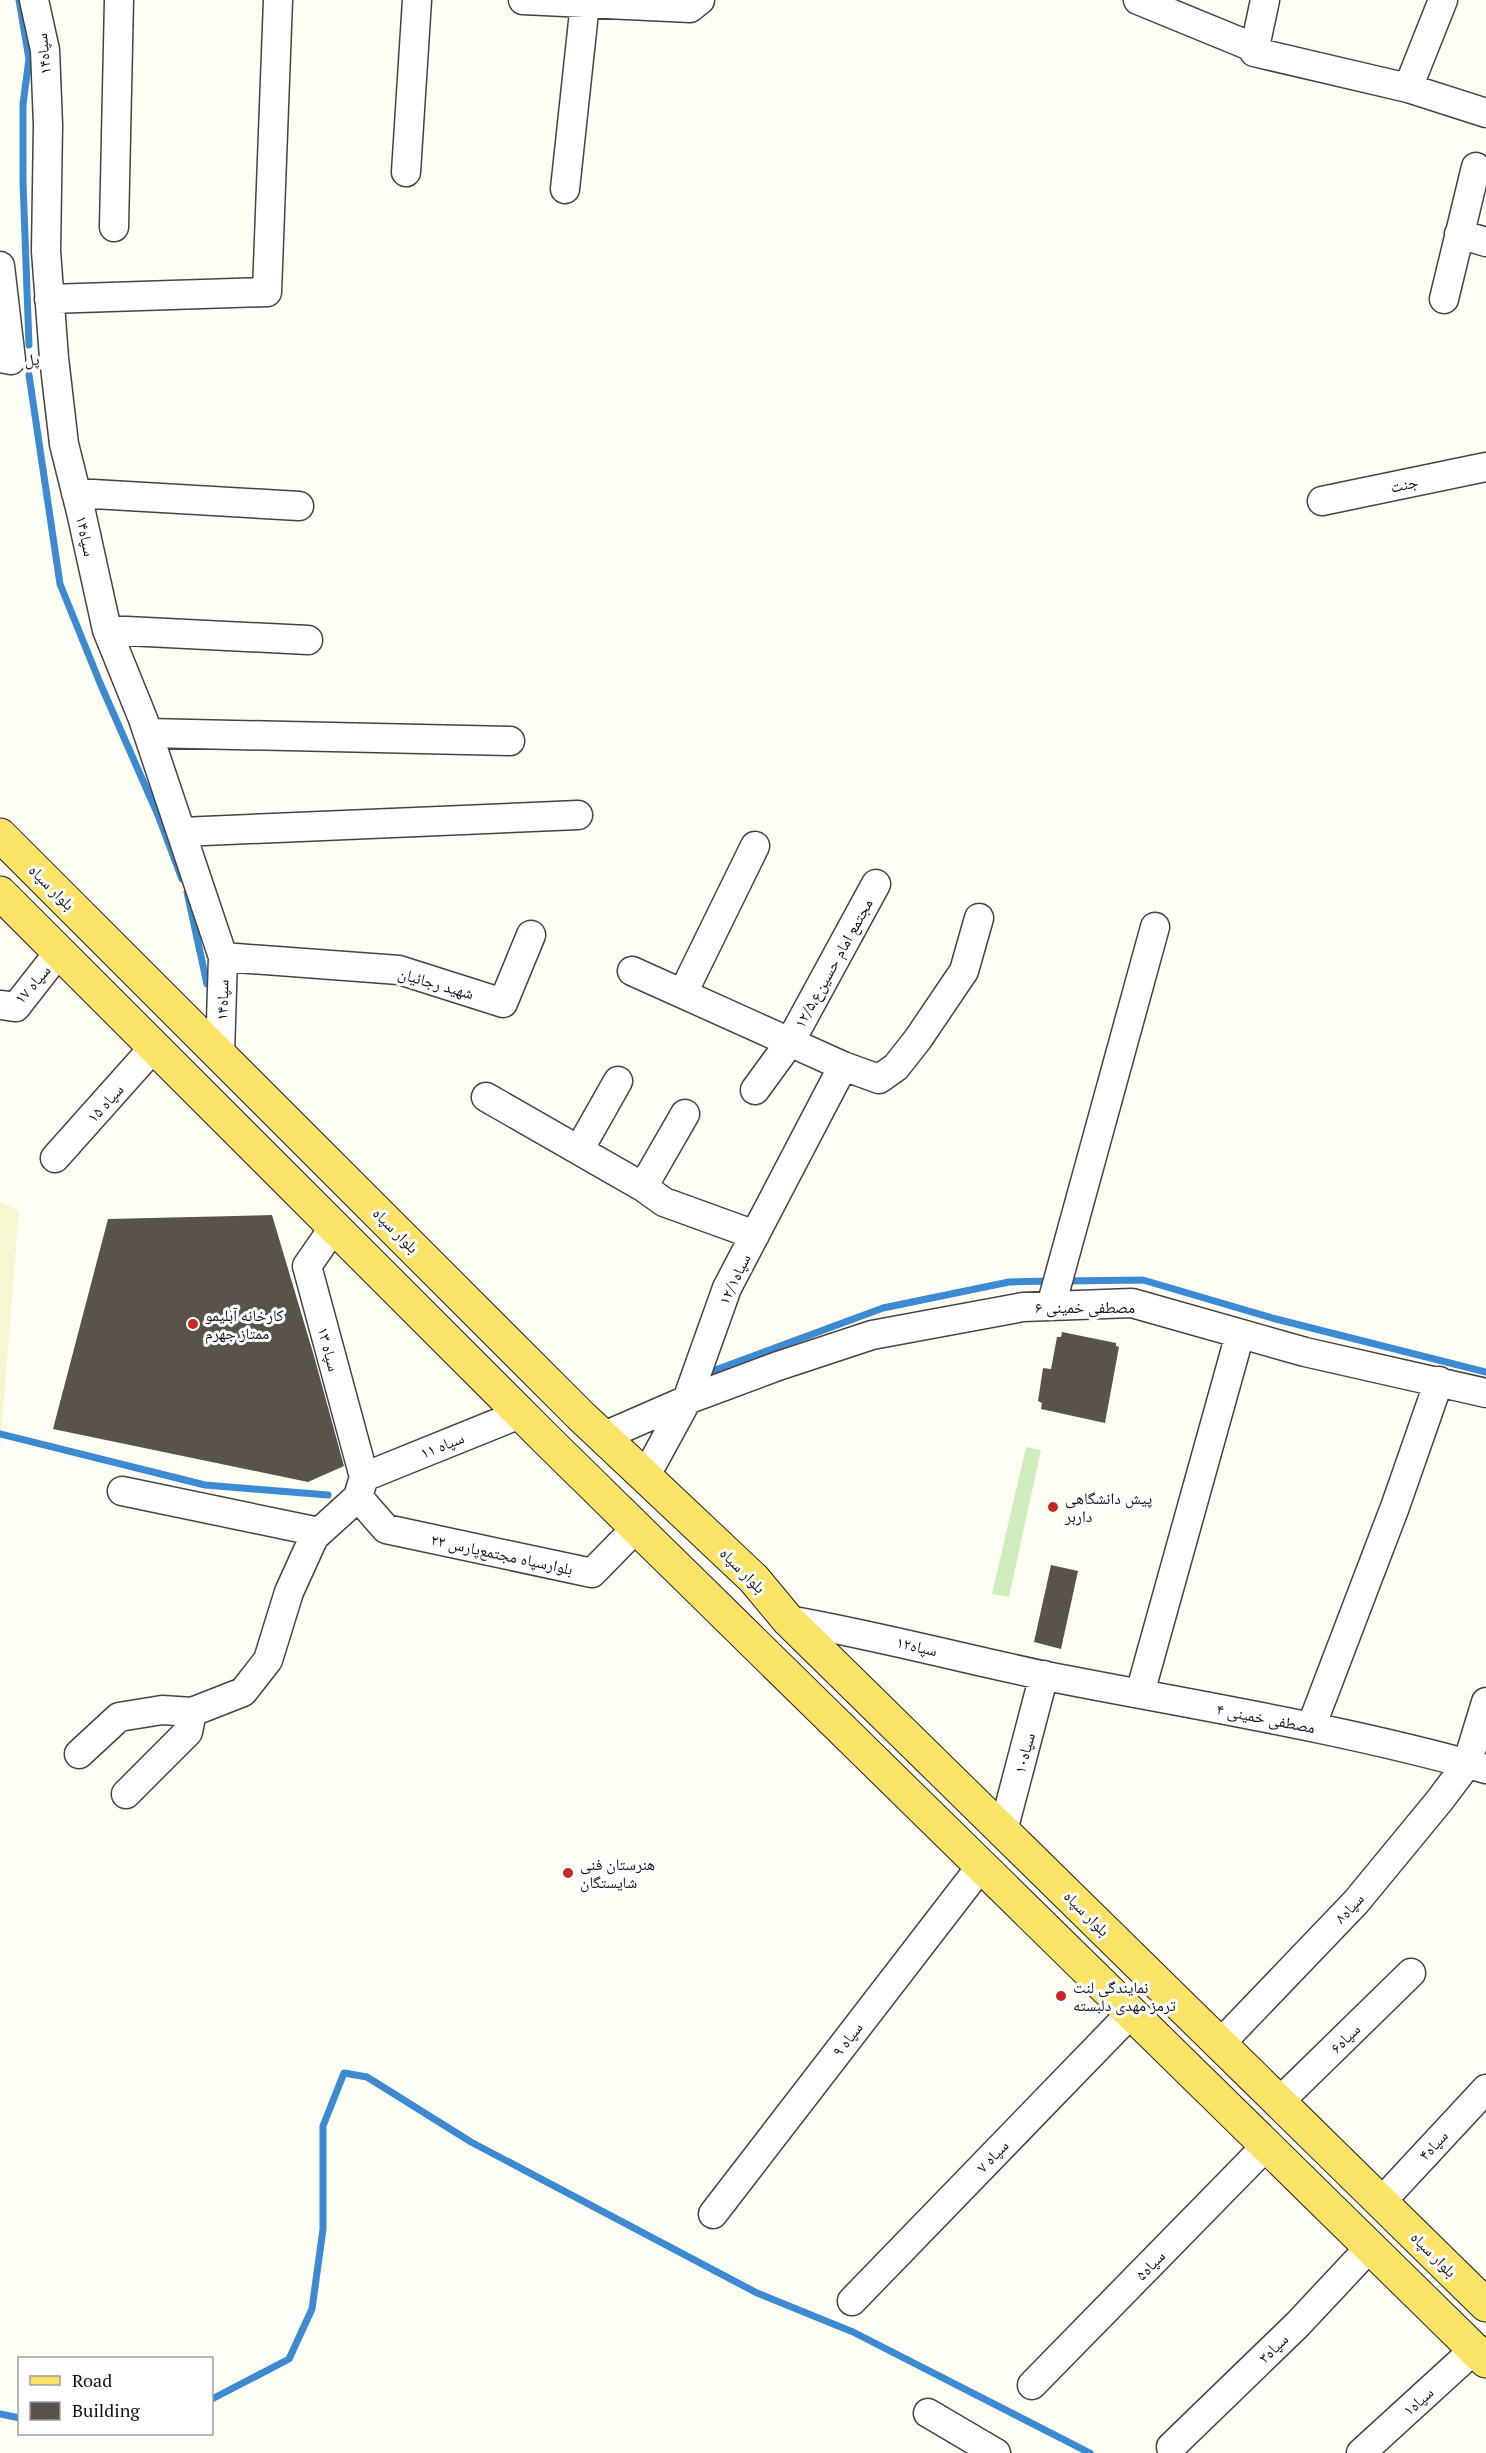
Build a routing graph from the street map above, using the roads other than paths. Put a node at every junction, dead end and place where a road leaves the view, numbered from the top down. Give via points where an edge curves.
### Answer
1 (34, 0) edge
2 (119, 0) edge
3 (278, 0) edge
4 (417, 0) edge
5 (523, 0) edge
6 (700, 0) edge
7 (1138, 0) edge
8 (1265, 0) edge
9 (1443, 0) edge
10 (585, 3) junction
11 (628, 3) edge
12 (1255, 48) junction
13 (1408, 88) junction
14 (1486, 112) edge
15 (1476, 166) dead end
16 (406, 172) dead end
17 (565, 189) dead end
18 (114, 227) dead end
19 (1473, 238) edge
20 (0, 266) edge
21 (49, 299) junction
22 (1444, 299) dead end
23 (54, 358) junction
24 (5, 359) edge
25 (1486, 467) edge
26 (76, 493) junction
27 (1322, 501) dead end
28 (299, 506) dead end
29 (107, 630) junction
30 (309, 640) dead end
31 (148, 733) junction
32 (510, 741) dead end
33 (578, 815) dead end
34 (181, 832) junction
35 (0, 835) edge
36 (755, 846) dead end
37 (876, 884) dead end
38 (0, 892) edge
39 (979, 918) dead end
40 (1155, 927) dead end
41 (531, 935) dead end
42 (59, 952) junction
43 (223, 957) junction
44 (632, 971) dead end
45 (683, 993) junction
46 (0, 1005) edge
47 (790, 1042) junction
48 (154, 1047) junction
49 (220, 1054) junction
50 (843, 1066) junction
51 (618, 1081) dead end
52 (755, 1090) dead end
53 (486, 1098) dead end
54 (685, 1114) dead end
55 (579, 1150) junction
56 (55, 1158) dead end
57 (643, 1187) junction
58 (334, 1227) junction
59 (755, 1235) junction
60 (1051, 1306) junction
61 (1240, 1334) junction
62 (1438, 1381) junction
63 (1486, 1393) edge
64 (687, 1400) junction
65 (520, 1414) junction
66 (602, 1437) junction
67 (645, 1477) junction
68 (361, 1487) junction
69 (122, 1491) dead end
70 (636, 1528) junction
71 (320, 1532) junction
72 (788, 1620) junction
73 (755, 1644) junction
74 (1044, 1675) junction
75 (1140, 1694) junction
76 (1486, 1702) edge
77 (192, 1712) junction
78 (1311, 1727) junction
79 (79, 1754) dead end
80 (1476, 1766) edge
81 (126, 1794) dead end
82 (1003, 1831) junction
83 (982, 1865) junction
84 (1411, 1973) dead end
85 (1132, 2012) junction
86 (1220, 2044) junction
87 (1486, 2089) edge
88 (1279, 2102) junction
89 (1267, 2145) junction
90 (1381, 2202) junction
91 (712, 2214) dead end
92 (1371, 2246) junction
93 (1482, 2295) edge
94 (852, 2301) dead end
95 (1481, 2354) edge
96 (1032, 2385) dead end
97 (928, 2413) dead end
98 (1171, 2447) dead end
99 (996, 2453) edge
100 (1361, 2453) edge

1 - 21 street, سپاه۱۴ via 45,50
2 - 18 street
3 - 21 street via 267,292
4 - 16 street
5 - 10 street
6 - 11 street via 690,8
7 - 12 street
8 - 12 street
9 - 13 street
10 - 11 street
10 - 17 street
12 - 13 street via 1254,52
13 - 14 street
15 - 19 street
19 - 22 street
20 - 24 street
21 - 23 street, سپاه۱۴
23 - 24 street, پل
23 - 26 street, سپاه۱۴ via 64,444
25 - 27 street, جنت
26 - 28 street
26 - 29 street, سپاه۱۴
29 - 30 street
29 - 31 street, سپاه۱۴
31 - 32 street
31 - 34 street, سپاه۱۴
33 - 34 street
34 - 43 street, سپاه۱۴
35 - 49 main road, بلوار سپاه
36 - 45 street
37 - 47 street, ۱۲/۵،مجتمع امام حسین‌ع
38 - 42 main road
39 - 50 street, ۱۲/۵،مجتمع امام حسین‌ع via 964,972 896,1067 879,1079
40 - 60 street
41 - 43 street, شهید رجائیان via 503,1002 399,970
42 - 46 street, سپاه ۱۷ via 16,1007
42 - 48 main road
43 - 49 street, سپاه۱۴
44 - 45 street, ۱۲/۵،مجتمع امام حسین‌ع
45 - 47 street, ۱۲/۵،مجتمع امام حسین‌ع
47 - 50 street, ۱۲/۵،مجتمع امام حسین‌ع
47 - 52 street, ۱۲/۵،مجتمع امام حسین‌ع
48 - 56 street, سپاه ۱۵
48 - 58 main road
49 - 66 main road, بلوار سپاه
50 - 59 street, سپاه۱۲/۱
51 - 55 street
53 - 55 street
54 - 57 street
55 - 57 street
57 - 59 street via 664,1202
58 - 65 main road
58 - 68 street, سپاه ۱۳ via 307,1266
59 - 64 street, سپاه۱۲/۱ via 727,1288
60 - 61 street, مصطفی خمینی ۶ via 1132,1303
60 - 64 street, مصطفی خمینی ۶ via 1023,1307 872,1335
61 - 62 street, مصطفی خمینی ۶
61 - 75 street
62 - 63 street, مصطفی خمینی ۶
62 - 78 street via 1395,1507
64 - 66 street
64 - 67 street, سپاه۱۲/۱
65 - 68 street, سپاه ۱۱
65 - 70 main road
66 - 67 main road, بلوار سپاه
67 - 72 main road, بلوار سپاه via 754,1579
68 - 70 street, بلوارسپاه مجتمع‌پارس ۲۲ via 386,1529 592,1573
68 - 71 street
69 - 71 street
70 - 73 main road
71 - 77 street via 314,1537 289,1592 268,1660 243,1692
72 - 73 main road
72 - 74 street, سپاه۱۲ via 860,1632
72 - 82 main road, بلوار سپاه
73 - 83 main road
74 - 75 street, مصطفی خمینی ۴
74 - 82 street, سپاه۱۰
75 - 78 street, مصطفی خمینی ۴
76 - 80 street, سپاه۸
77 - 79 street via 162,1710 119,1717
77 - 81 street via 188,1732
78 - 80 street, مصطفی خمینی ۴
80 - 86 street, سپاه۸ via 1440,1800 1356,1902
82 - 86 main road, بلوار سپاه
83 - 85 main road
83 - 91 street, سپاه ۹
84 - 88 street, سپاه۶
85 - 89 main road
85 - 94 street, سپاه ۷
86 - 88 main road, بلوار سپاه
87 - 90 street, سپاه۴
88 - 90 main road, بلوار سپاه
89 - 92 main road
89 - 96 street, سپاه۵
90 - 93 main road, بلوار سپاه
92 - 95 main road
92 - 98 street, سپاه۳ via 1298,2324
95 - 100 street, سپاه۱
97 - 99 street

